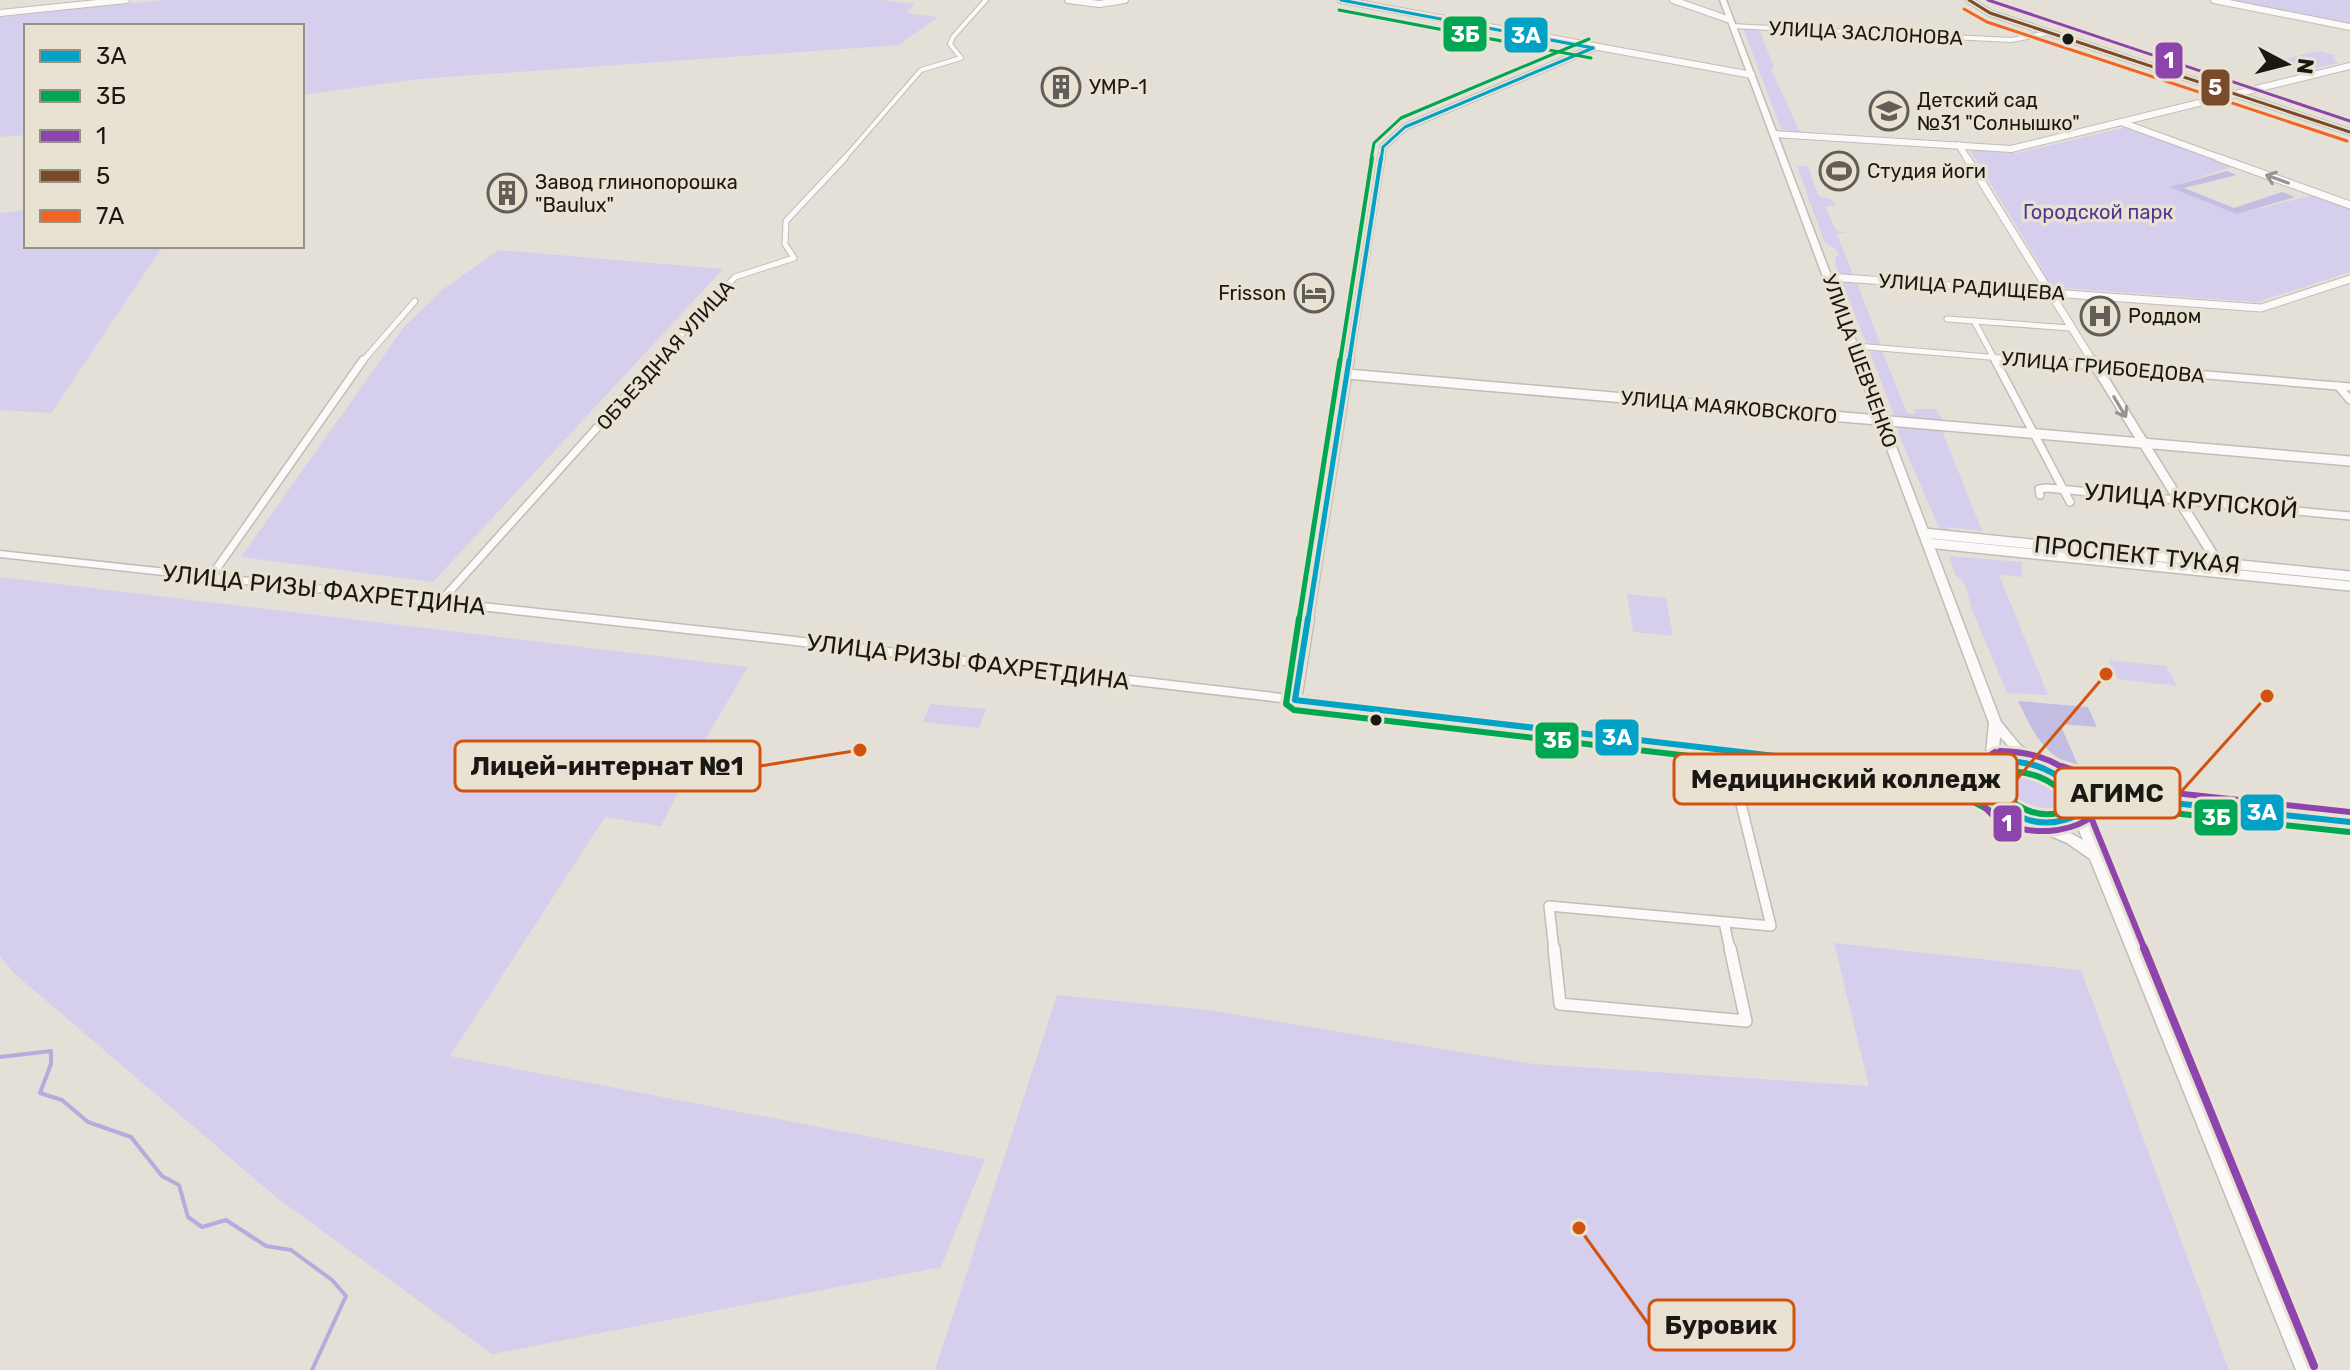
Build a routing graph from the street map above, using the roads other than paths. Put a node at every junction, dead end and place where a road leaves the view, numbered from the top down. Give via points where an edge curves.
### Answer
1 (126, 0) edge
2 (986, 0) edge
3 (1068, 0) edge
4 (1125, 0) edge
5 (1341, 0) edge
6 (1673, 0) edge
7 (1723, 0) edge
8 (1969, 0) edge
9 (2214, 0) edge
10 (0, 13) edge
11 (1730, 19) junction
12 (2350, 27) edge
13 (2048, 33) junction
14 (1593, 48) junction
15 (2350, 66) edge
16 (1752, 75) junction
17 (2235, 94) junction
18 (2120, 122) junction
19 (2350, 132) edge
20 (1775, 134) junction
21 (1959, 145) junction
22 (2350, 205) edge
23 (1829, 277) junction
24 (2350, 279) edge
25 (2049, 293) junction
26 (415, 301) dead end
27 (1947, 319) dead end
28 (1974, 321) junction
29 (2070, 328) junction
30 (1856, 346) junction
31 (1994, 358) junction
32 (2095, 366) junction
33 (1347, 374) junction
34 (2338, 386) junction
35 (2350, 387) edge
36 (2350, 400) edge
37 (1883, 421) junction
38 (2033, 434) junction
39 (2143, 444) junction
40 (2350, 461) edge
41 (2063, 489) junction
42 (2040, 495) dead end
43 (2178, 500) junction
44 (2070, 502) dead end
45 (2350, 516) edge
46 (1925, 538) junction
47 (0, 554) edge
48 (2130, 559) junction
49 (2218, 563) junction
50 (2350, 576) edge
51 (210, 578) junction
52 (2350, 586) edge
53 (440, 602) junction
54 (1295, 700) junction
55 (1995, 723) junction
56 (1728, 751) junction
57 (2039, 765) junction
58 (1989, 766) junction
59 (1935, 771) junction
60 (2059, 775) junction
61 (2126, 798) junction
62 (1994, 801) junction
63 (2080, 811) junction
64 (2350, 822) edge
65 (2035, 823) junction
66 (2095, 859) junction
67 (1724, 922) junction
68 (2305, 1370) edge

1 - 10 street
2 - 53 street, ОБЪЕЗДНАЯ УЛИЦА via 953,37 950,44 961,58 921,70 786,221 785,244 794,258 726,284
3 - 4 street
5 - 14 street
6 - 11 street
7 - 11 main road, УЛИЦА ШЕВЧЕНКО
8 - 13 street via 1982,10
9 - 12 street
11 - 13 street, УЛИЦА ЗАСЛОНОВА via 2011,40
11 - 16 main road, УЛИЦА ШЕВЧЕНКО
13 - 17 street
14 - 16 street
14 - 33 street via 1405,127 1383,147
15 - 17 street
16 - 20 main road, УЛИЦА ШЕВЧЕНКО
17 - 18 street
17 - 19 street
18 - 21 street via 2011,149
22 -> 18 street
20 - 21 street
20 - 23 main road, УЛИЦА ШЕВЧЕНКО
21 - 25 street
23 - 25 street, УЛИЦА РАДИЩЕВА
23 - 30 main road, УЛИЦА ШЕВЧЕНКО
24 - 25 street, УЛИЦА РАДИЩЕВА via 2261,308
25 - 29 street
26 - 51 street via 343,384 241,544
27 - 28 street
28 - 29 street
28 - 31 street
29 - 32 street
30 - 31 street, УЛИЦА ГРИБОЕДОВА
30 - 37 main road, УЛИЦА ШЕВЧЕНКО
31 - 32 street, УЛИЦА ГРИБОЕДОВА
31 - 38 street
32 - 34 street, УЛИЦА ГРИБОЕДОВА
32 -> 39 street
33 - 37 street, УЛИЦА МАЯКОВСКОГО
33 - 54 street
34 - 35 street, УЛИЦА ГРИБОЕДОВА
34 - 36 street
37 - 38 street, УЛИЦА МАЯКОВСКОГО
37 - 46 main road, УЛИЦА ШЕВЧЕНКО
38 - 39 street, УЛИЦА МАЯКОВСКОГО
38 - 41 street
39 - 40 street, УЛИЦА МАЯКОВСКОГО
39 - 43 street
41 - 42 street, УЛИЦА КРУПСКОЙ via 2042,488
41 - 43 street, УЛИЦА КРУПСКОЙ
41 - 44 street
43 - 45 street, УЛИЦА КРУПСКОЙ
43 - 49 street
46 - 48 street, ПРОСПЕКТ ТУКАЯ
46 - 55 main road, УЛИЦА ШЕВЧЕНКО
47 - 51 main road, УЛИЦА РИЗЫ ФАХРЕТДИНА
48 - 49 street, ПРОСПЕКТ ТУКАЯ
48 - 52 street, ПРОСПЕКТ ТУКАЯ
49 - 50 street, ПРОСПЕКТ ТУКАЯ
51 - 53 main road, УЛИЦА РИЗЫ ФАХРЕТДИНА
53 - 54 main road, УЛИЦА РИЗЫ ФАХРЕТДИНА
54 - 56 main road, УЛИЦА РИЗЫ ФАХРЕТДИНА
55 - 57 main road
55 - 58 main road
56 - 59 main road, УЛИЦА РИЗЫ ФАХРЕТДИНА
56 - 67 street via 1771,926
57 - 58 main road, УЛИЦА РИЗЫ ФАХРЕТДИНА via 2012,760
57 - 60 main road
58 - 59 main road, УЛИЦА РИЗЫ ФАХРЕТДИНА
58 - 62 main road via 1983,783
59 - 62 main road
60 - 61 main road
60 - 63 main road via 2076,791
61 - 63 main road
61 - 64 main road
62 - 65 main road
63 - 65 main road via 2057,824
63 - 66 main road
65 - 66 main road via 2072,839
66 - 68 main road
67 - 67 street via 1746,1021 1560,1004 1549,906

